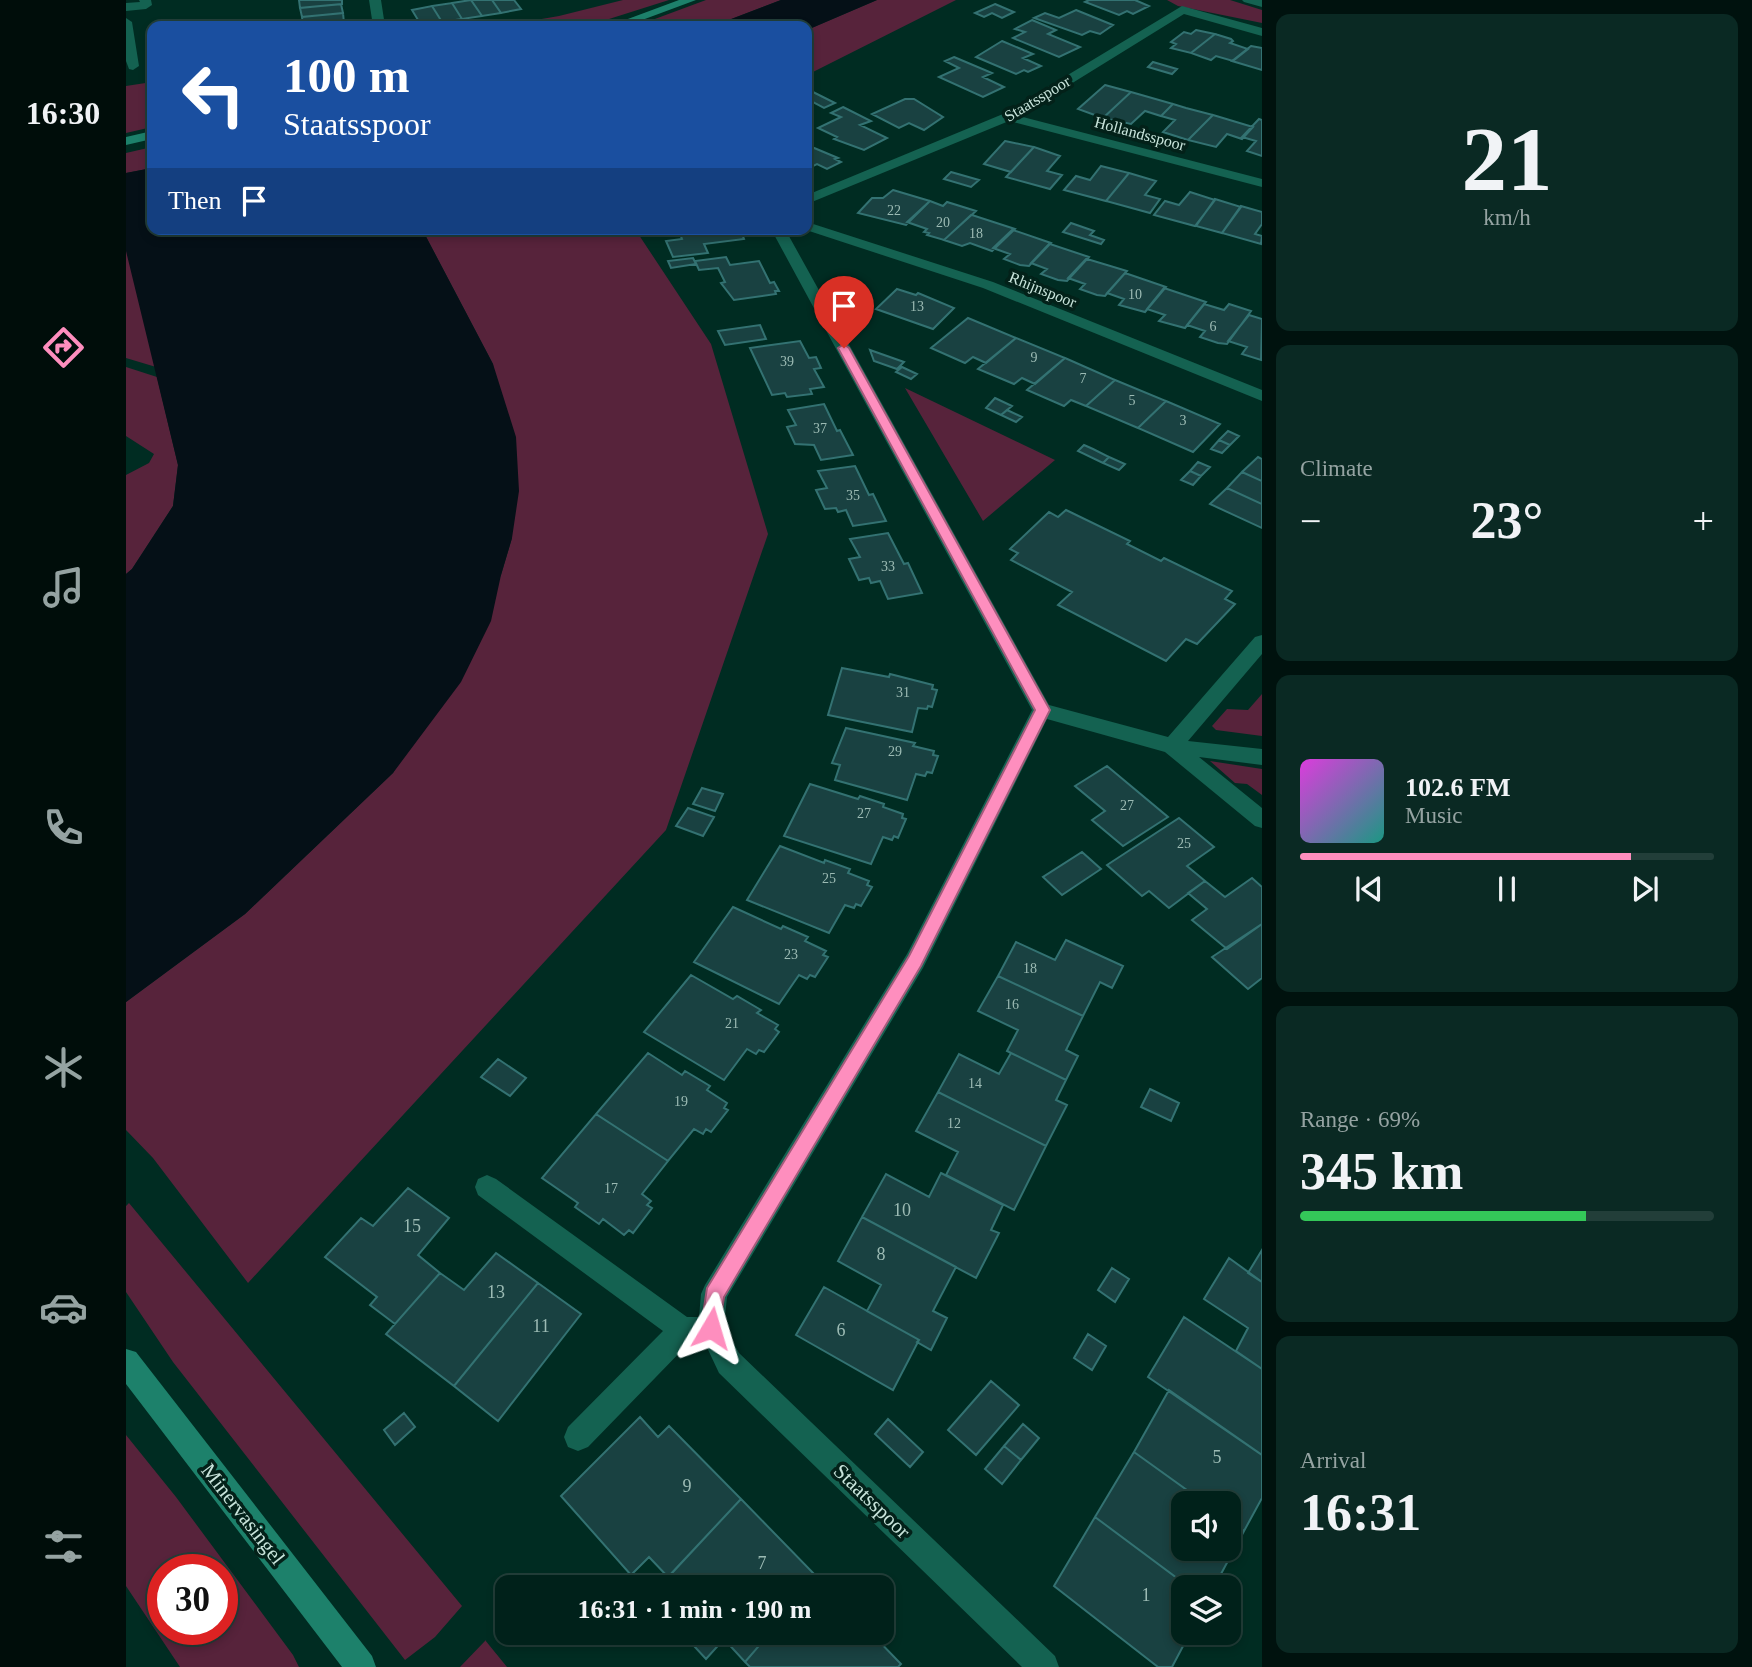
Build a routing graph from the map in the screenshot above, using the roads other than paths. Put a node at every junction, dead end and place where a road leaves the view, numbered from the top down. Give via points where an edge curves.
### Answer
1 (145, 0) edge
2 (375, 0) edge
3 (690, 0) edge
4 (1248, 0) edge
5 (1262, 4) edge
6 (126, 7) edge
7 (378, 21) edge
8 (629, 21) edge
9 (126, 22) edge
10 (1262, 32) edge
11 (147, 64) dead end
12 (129, 66) edge
13 (1008, 117) junction
14 (147, 136) edge
15 (126, 141) edge
16 (1262, 183) edge
17 (812, 198) edge
18 (812, 228) edge
19 (781, 235) edge
20 (1262, 396) edge
21 (1262, 642) edge
22 (1042, 710) junction
23 (1172, 746) junction
24 (1262, 757) edge
25 (1262, 820) edge
26 (487, 1186) dead end
27 (711, 1328) junction
28 (683, 1330) junction
29 (126, 1362) edge
30 (578, 1437) dead end
31 (361, 1667) edge
32 (1044, 1667) edge

1 - 6 street via 146,5
2 - 7 street
3 - 8 street
4 - 5 street
9 - 12 street
10 - 13 street, Staatsspoor via 1182,10
11 - 12 street
13 - 16 street, Hollandsspoor
13 - 17 street, Staatsspoor
14 - 15 street
18 - 20 street, Rhijnspoor via 988,285
19 - 22 street
21 - 23 street
22 - 23 street
22 - 27 street via 915,961 714,1294
23 - 24 street
23 - 25 street
26 - 28 street
27 - 28 street
27 - 32 street, Staatsspoor via 729,1363
28 - 30 street
29 - 31 street, Minervasingel

